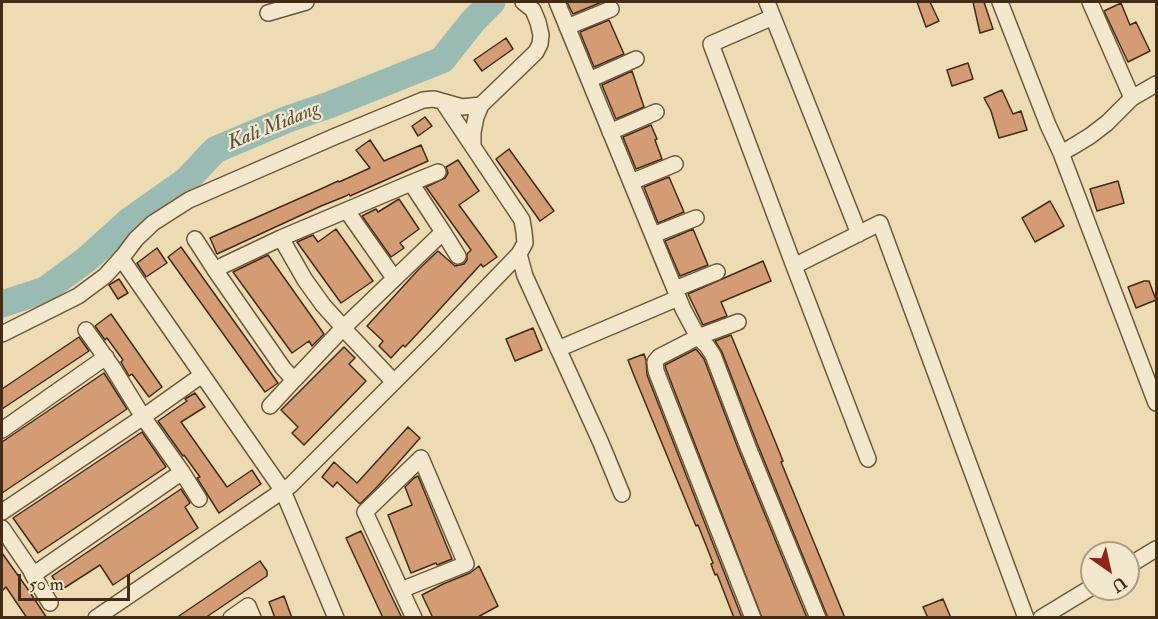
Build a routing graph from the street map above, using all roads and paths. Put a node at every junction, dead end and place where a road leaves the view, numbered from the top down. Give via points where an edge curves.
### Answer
1 (306, 2) edge
2 (557, 2) edge
3 (767, 2) edge
4 (1000, 2) edge
5 (1090, 2) edge
6 (525, 3) edge
7 (611, 9) dead end
8 (268, 13) dead end
9 (773, 17) junction
10 (567, 27) junction
11 (636, 59) dead end
12 (588, 80) junction
13 (1156, 84) edge
14 (1132, 98) junction
15 (443, 102) junction
16 (481, 105) junction
17 (656, 112) dead end
18 (610, 132) junction
19 (473, 146) junction
20 (1061, 153) junction
21 (675, 164) dead end
22 (438, 172) dead end
23 (411, 183) junction
24 (631, 183) junction
25 (346, 211) junction
26 (696, 218) dead end
27 (443, 232) junction
28 (859, 234) junction
29 (653, 235) junction
30 (281, 238) junction
31 (195, 239) dead end
32 (519, 254) junction
33 (458, 256) dead end
34 (121, 258) junction
35 (794, 266) junction
36 (215, 270) junction
37 (717, 272) dead end
38 (394, 278) junction
39 (673, 295) junction
40 (738, 322) dead end
41 (344, 328) junction
42 (86, 330) dead end
43 (2, 334) edge
44 (698, 337) junction
45 (558, 349) junction
46 (106, 357) junction
47 (202, 375) junction
48 (294, 380) junction
49 (394, 382) junction
50 (1156, 403) edge
51 (270, 406) dead end
52 (143, 417) junction
53 (2, 430) edge
54 (868, 459) dead end
55 (182, 472) junction
56 (283, 491) junction
57 (622, 494) dead end
58 (198, 498) dead end
59 (2, 512) edge
60 (2, 528) edge
61 (1156, 549) edge
62 (1140, 559) edge
63 (33, 575) junction
64 (401, 590) junction
65 (1080, 594) edge
66 (50, 603) dead end
67 (96, 618) edge
68 (231, 618) edge
69 (254, 618) edge
70 (336, 618) edge
71 (414, 618) edge
72 (753, 618) edge
73 (818, 618) edge
74 (1026, 618) edge
75 (1041, 618) edge

1 - 8 street
2 - 10 street
3 - 9 street
4 - 20 street
5 - 14 street
6 - 16 street via 538,22 540,44
7 - 10 street
9 - 28 street
9 - 35 street via 711,44
10 - 12 street
11 - 12 street
12 - 18 street
13 - 14 street
14 - 20 street via 1097,131
15 - 16 street via 462,107
15 - 19 street
15 - 34 street via 423,100 189,200 153,222
16 - 19 street
17 - 18 street
18 - 24 street
19 - 32 street via 522,220 525,243
20 - 50 street
21 - 24 street
22 - 23 street
23 - 25 street
23 - 27 street
24 - 29 street
25 - 30 street
25 - 38 street
26 - 29 street
27 - 33 street
27 - 38 street
28 - 35 street
28 - 74 street via 880,223
29 - 39 street
30 - 36 street
30 - 41 street via 305,280
31 - 36 street
32 - 45 street
32 - 49 street
34 - 43 street via 78,296
34 - 47 street
35 - 54 street
36 - 48 street
37 - 39 street
38 - 41 street
39 - 44 street
39 - 45 street
40 - 44 street
41 - 48 street
41 - 49 street
42 - 46 street
44 - 72 street via 656,359 656,371
44 - 73 street via 713,355
45 - 57 street
46 - 52 street
46 - 53 street
47 - 52 street
47 - 56 street
48 - 51 street
49 - 56 street
52 - 55 street
52 - 59 street
55 - 58 street
55 - 63 street
56 - 67 street
56 - 70 street
60 - 63 street
61 - 62 street
63 - 66 street
64 - 64 street via 365,512 421,458 466,564
64 - 71 street
65 - 75 street
68 - 69 street via 248,606

